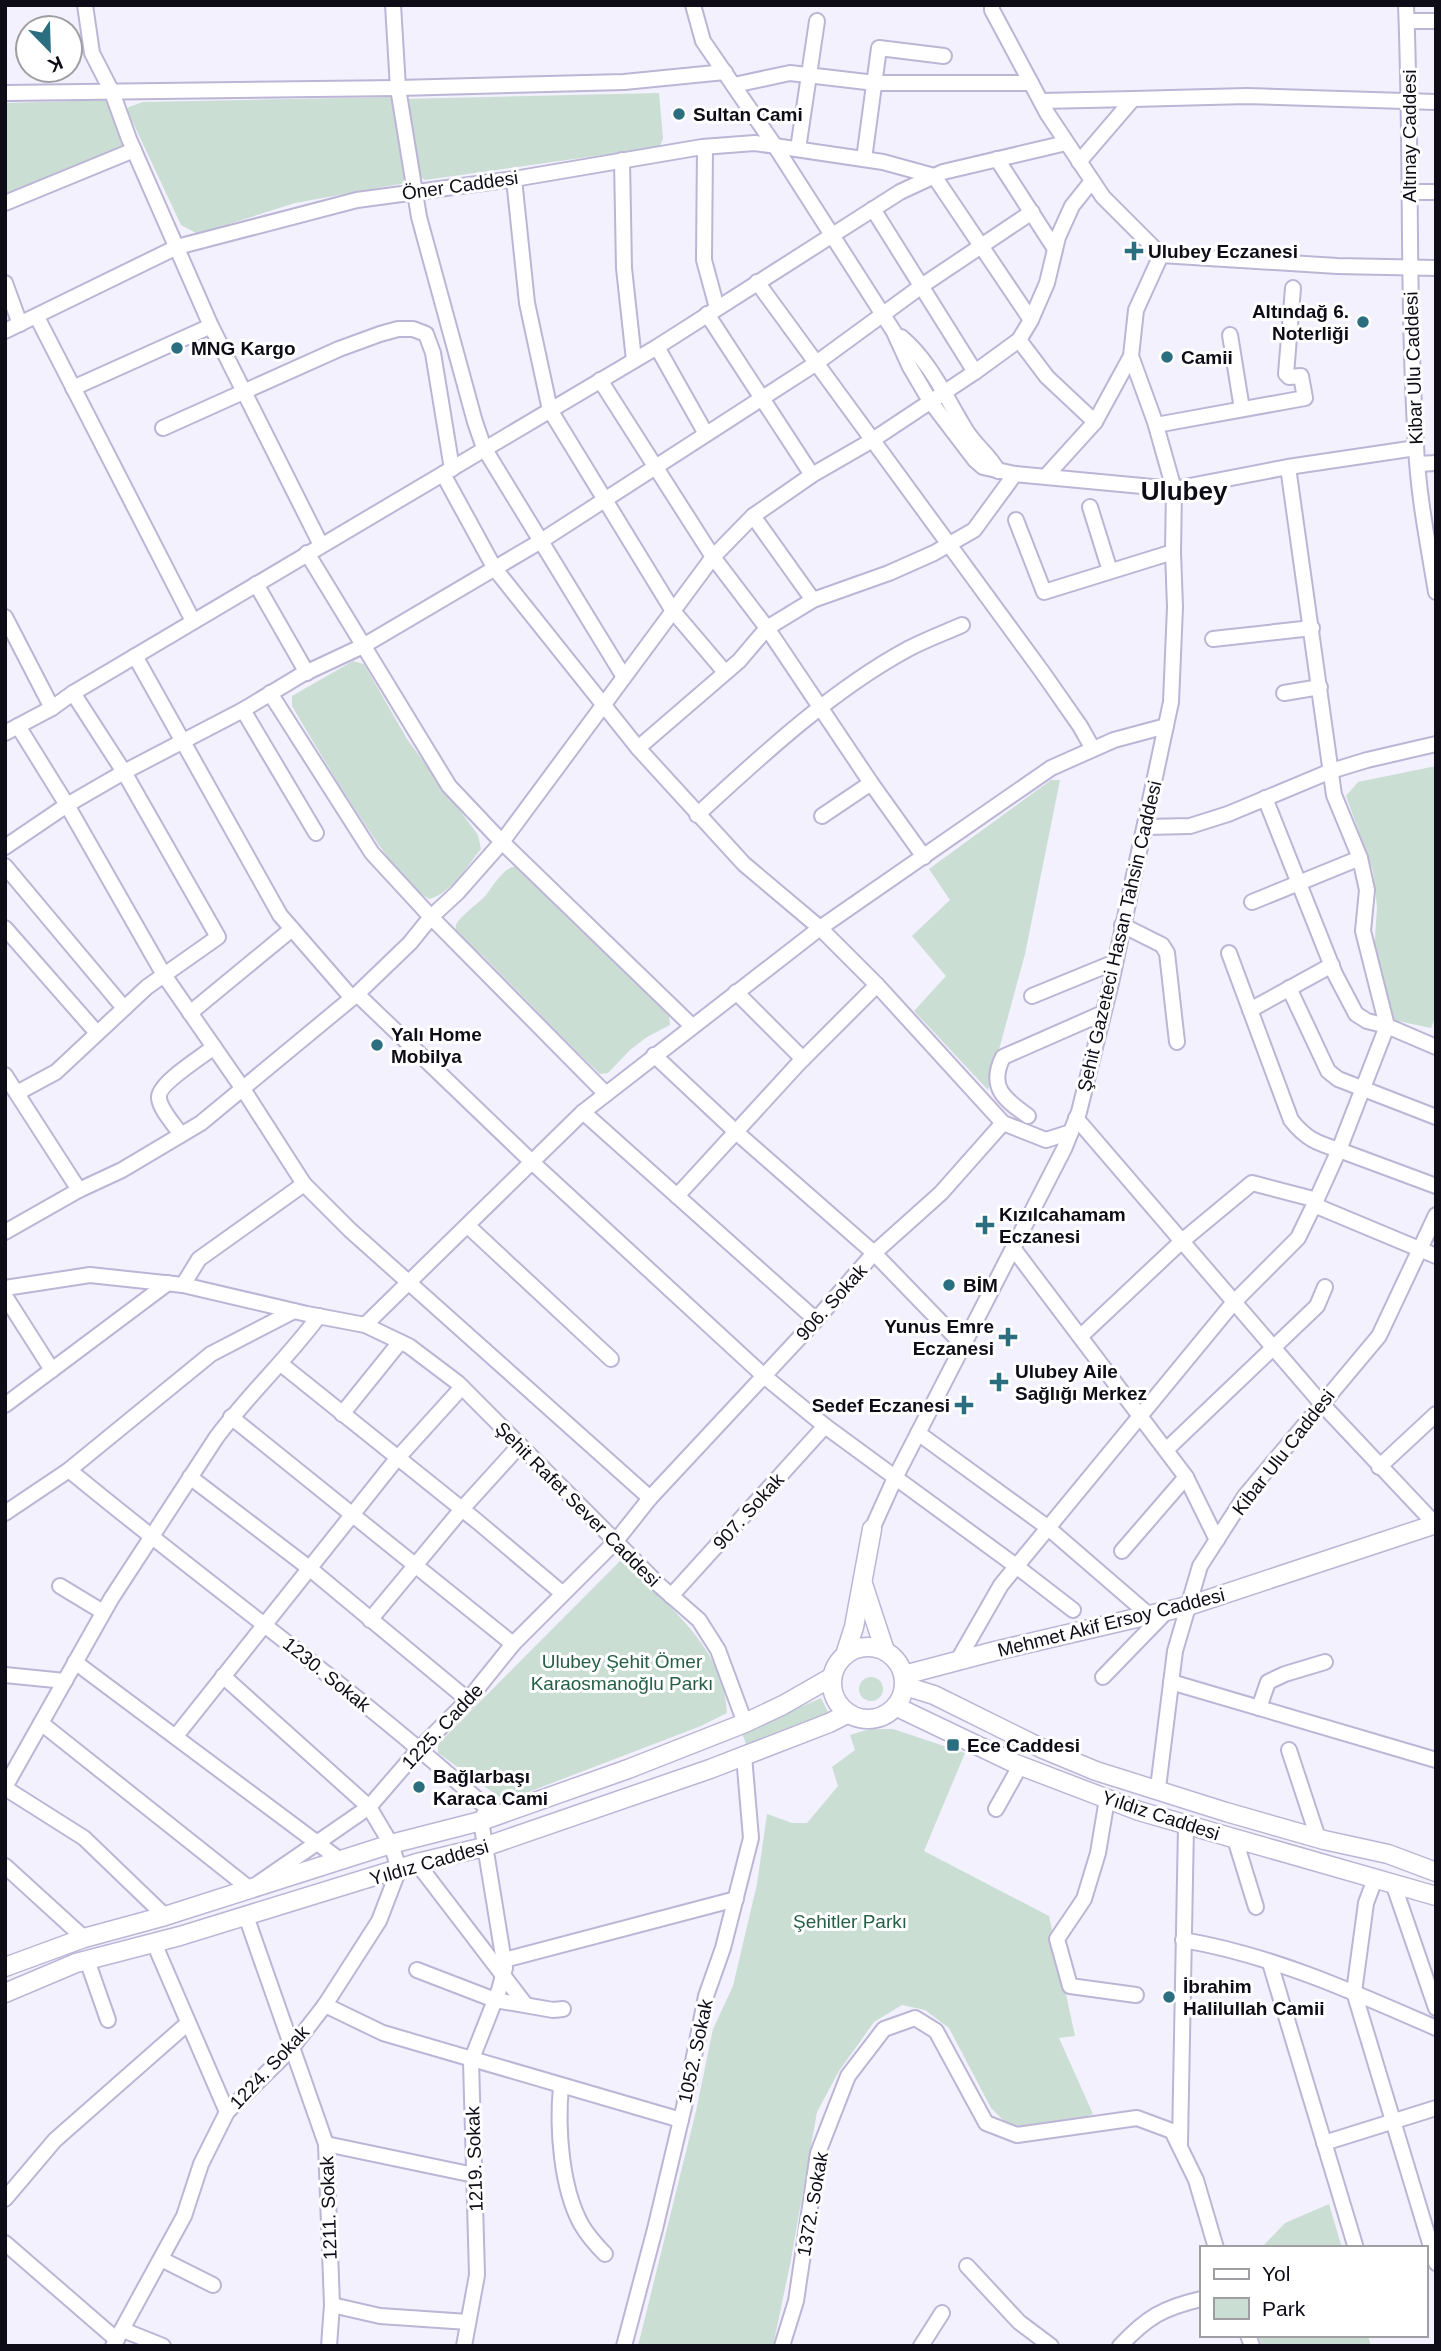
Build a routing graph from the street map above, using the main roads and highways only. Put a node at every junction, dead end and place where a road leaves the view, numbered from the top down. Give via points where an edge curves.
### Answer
1 (1435, 1525) edge
2 (872, 1530) road end
3 (862, 1581) junction
4 (885, 1651) junction
5 (845, 1656) junction
6 (832, 1677) junction
7 (904, 1681) junction
8 (897, 1707) junction
9 (847, 1714) junction
10 (1436, 1872) edge
11 (1436, 1896) edge
12 (5, 1967) edge
13 (5, 1993) edge

1 - 7 main road, Mehmet Akif Ersoy Caddesi via 1188,1606 958,1660
2 - 3 main road, Şehit Gazeteci Hasan Tahsin Caddesi
3 - 4 main road, Şehit Gazeteci Hasan Tahsin Caddesi
3 - 5 main road, Şehit Gazeteci Hasan Tahsin Caddesi
4 - 5 main road via 864,1647
4 - 7 main road via 900,1665
5 - 6 main road, Yıldız Caddesi
6 - 9 main road via 834,1698
6 - 12 main road, Yıldız Caddesi via 745,1723 481,1821 84,1938
7 - 8 main road
7 - 10 main road, Yıldız Caddesi via 1096,1770
8 - 9 main road, Yıldız Caddesi via 868,1720
8 - 11 main road, Yıldız Caddesi via 1020,1766 1107,1799 1186,1826
9 - 13 main road, Yıldız Caddesi via 744,1756 484,1847 87,1960

